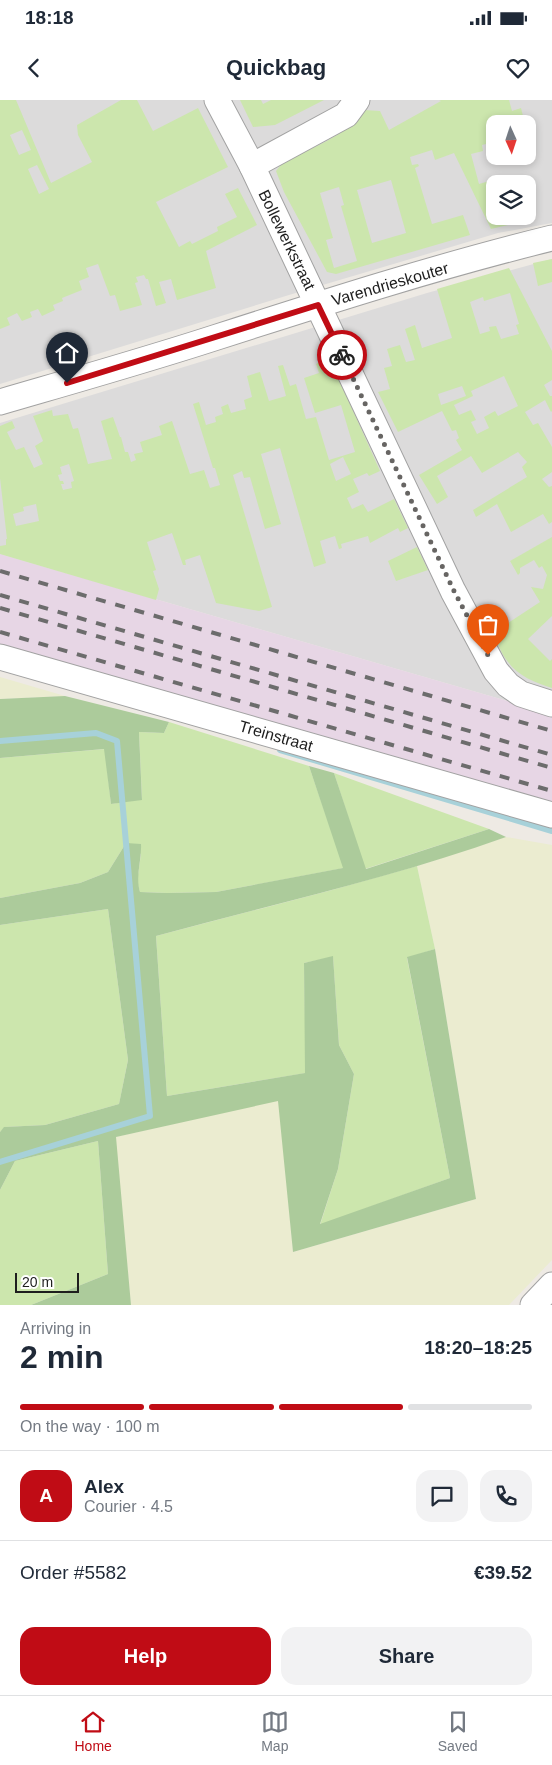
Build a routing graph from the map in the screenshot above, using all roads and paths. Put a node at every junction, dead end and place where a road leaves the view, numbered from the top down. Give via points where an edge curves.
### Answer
1 (217, 100) edge
2 (357, 100) edge
3 (252, 166) junction
4 (552, 238) edge
5 (318, 305) junction
6 (0, 402) edge
7 (0, 657) edge
8 (552, 704) edge
9 (552, 815) edge
10 (552, 1285) edge
11 (533, 1305) edge

1 - 3 street, Bollewerkstraat
2 - 3 street via 346,115
3 - 5 street, Bollewerkstraat
4 - 5 street, Varendrieskouter
5 - 6 street, Varendrieskouter
5 - 8 street, Bollewerkstraat via 449,582 496,670 508,685 521,694
7 - 9 street, Treinstraat
10 - 11 street

